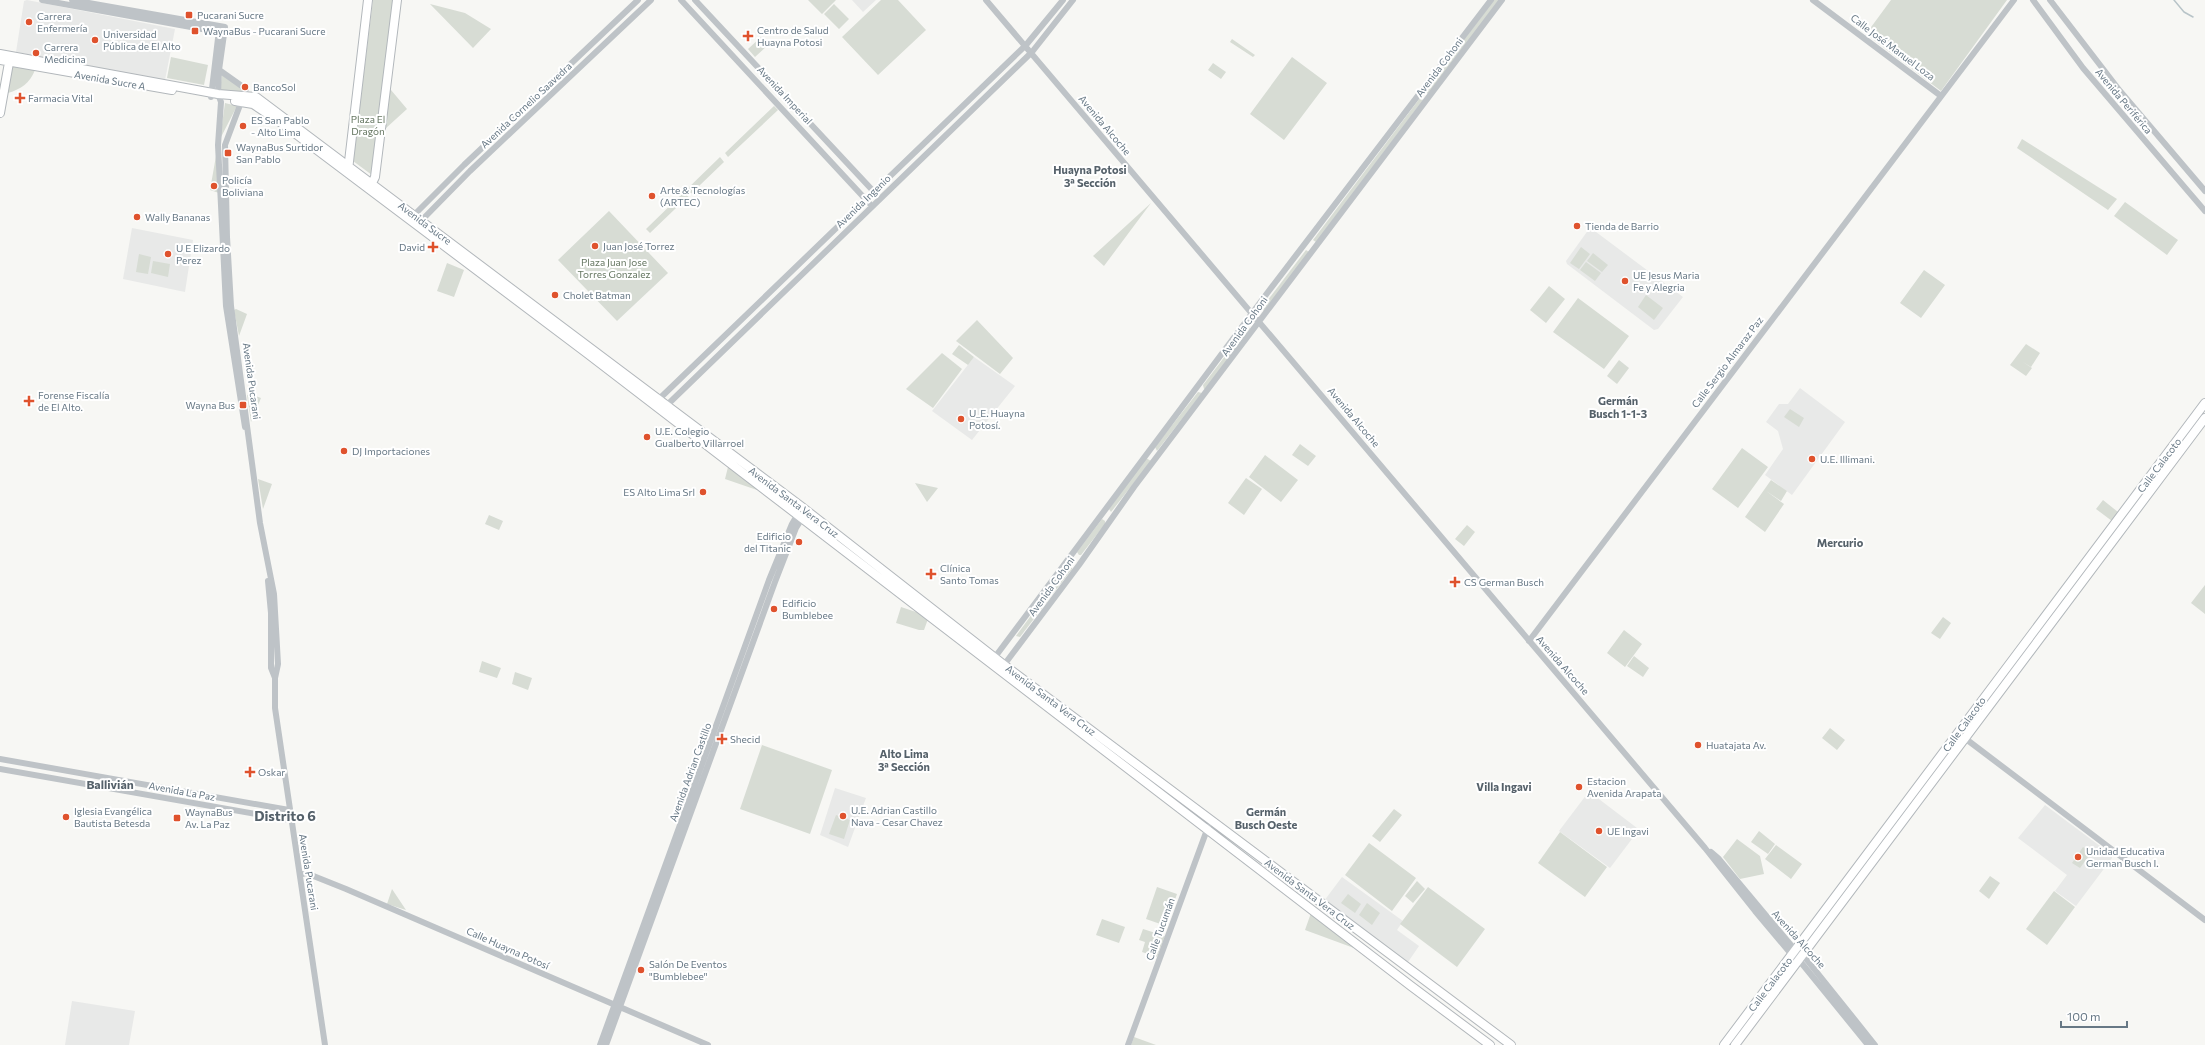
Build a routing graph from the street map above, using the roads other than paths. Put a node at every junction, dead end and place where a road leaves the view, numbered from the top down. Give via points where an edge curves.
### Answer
1 (42, 0) edge
2 (72, 0) edge
3 (368, 0) edge
4 (397, 0) edge
5 (638, 0) edge
6 (651, 0) edge
7 (681, 0) edge
8 (695, 0) edge
9 (986, 0) edge
10 (1063, 0) edge
11 (1073, 0) edge
12 (1491, 0) edge
13 (1502, 0) edge
14 (1813, 0) edge
15 (2014, 0) edge
16 (2033, 0) edge
17 (2050, 0) edge
18 (82, 3) edge
19 (1026, 45) junction
20 (1032, 52) junction
21 (0, 54) edge
22 (10, 59) junction
23 (0, 60) edge
24 (217, 69) junction
25 (216, 96) junction
26 (1941, 96) junction
27 (244, 100) junction
28 (0, 114) edge
29 (221, 145) junction
30 (348, 169) junction
31 (371, 186) junction
32 (2205, 191) edge
33 (874, 192) junction
34 (881, 198) junction
35 (866, 200) junction
36 (872, 206) junction
37 (2205, 211) edge
38 (415, 220) junction
39 (1252, 314) junction
40 (1260, 322) junction
41 (591, 352) joint
42 (656, 402) junction
43 (2205, 403) edge
44 (664, 408) junction
45 (2205, 418) edge
46 (802, 513) junction
47 (1529, 641) junction
48 (995, 657) junction
49 (1004, 664) junction
50 (1961, 735) junction
51 (0, 759) edge
52 (0, 769) edge
53 (289, 810) junction
54 (290, 820) junction
55 (1211, 820) junction
56 (1206, 829) junction
57 (300, 875) junction
58 (2205, 920) edge
59 (1793, 953) junction
60 (1801, 957) junction
61 (618, 1006) junction
62 (325, 1045) edge
63 (600, 1045) edge
64 (606, 1045) edge
65 (708, 1045) edge
66 (1128, 1045) edge
67 (1490, 1045) edge
68 (1511, 1045) edge
69 (1724, 1045) edge
70 (1735, 1045) edge
71 (1868, 1045) edge
72 (1875, 1045) edge

1 - 18 street
2 - 18 street
3 - 30 main road
4 - 31 main road via 375,177
5 - 38 street, Avenida Cornelio Saavedra
6 - 38 street, Avenida Cornelio Saavedra
7 - 35 street, Avenida Imperial
8 - 33 street, Avenida Imperial
9 - 19 street, Avenida Alcoche
10 - 19 street, Avenida Ingenio
11 - 20 street, Avenida Ingenio
12 - 39 street, Avenida Cohoni
13 - 40 street, Avenida Cohoni
14 - 26 street, Calle José Manuel Loza
15 - 26 street, Calle Sergio Almaraz Paz
16 - 37 street, Avenida Periférica via 2083,68
17 - 32 street, Avenida Periférica via 2120,91
18 - 24 street via 222,29
19 - 20 street, Avenida Alcoche
19 - 33 street, Avenida Ingenio
20 - 34 street, Avenida Ingenio
20 - 39 street, Avenida Alcoche
21 - 22 main road, Avenida Sucre A
22 - 23 main road, Avenida Sucre A
22 - 25 main road, Avenida Sucre A
22 - 28 main road
24 - 25 street
24 - 27 street, Avenida Pucarani via 246,89
25 - 27 main road
25 - 29 street
26 - 47 street, Calle Sergio Almaraz Paz
27 - 29 street, Avenida Pucarani
27 - 30 main road, Avenida Sucre
27 - 30 main road, Avenida Sucre via 256,97
29 - 53 street, Avenida Pucarani via 231,306 260,523 274,594 278,664 274,708
30 - 31 main road, Avenida Sucre
31 - 38 main road, Avenida Sucre
33 - 34 street, Avenida Imperial
33 - 35 street, Avenida Ingenio
34 - 36 street, Avenida Ingenio
35 - 36 street, Avenida Imperial
35 - 42 street, Avenida Ingenio
36 - 44 street, Avenida Ingenio
38 - 41 main road, Avenida Sucre
39 - 40 street, Avenida Alcoche
39 - 48 street, Avenida Cohoni
40 - 47 street, Avenida Alcoche
40 - 49 street, Avenida Cohoni
41 - 42 main road, Avenida Santa Vera Cruz
42 - 44 main road, Avenida Santa Vera Cruz
43 - 50 main road, Calle Calacoto
44 - 46 main road, Avenida Santa Vera Cruz
45 - 50 main road, Calle Calacoto
46 - 48 main road, Avenida Santa Vera Cruz
46 - 56 main road, Avenida Santa Vera Cruz
46 - 61 street, Avenida Adrian Castillo via 770,580
47 - 59 street, Avenida Alcoche via 1706,848 1718,858
48 - 49 main road, Avenida Santa Vera Cruz
49 - 55 main road, Avenida Santa Vera Cruz
50 - 58 street
50 - 59 main road, Calle Calacoto
50 - 60 main road, Calle Calacoto
51 - 53 street, Avenida La Paz
52 - 54 street, Avenida La Paz
53 - 54 street, Avenida Pucarani
54 - 57 street, Avenida Pucarani
55 - 56 street, Calle Tucumán
55 - 68 main road, Avenida Santa Vera Cruz
56 - 66 street, Calle Tucumán
56 - 67 main road, Avenida Santa Vera Cruz
57 - 61 street, Calle Huayna Potosí via 306,873
57 - 62 street, Avenida Pucarani
59 - 60 street, Avenida Alcoche
59 - 69 main road, Calle Calacoto
60 - 70 main road, Calle Calacoto
60 - 71 street, Avenida Alcoche
60 - 72 street, Avenida Alcoche
61 - 63 street, Avenida Adrian Castillo
61 - 64 street, Avenida Adrian Castillo
61 - 65 street, Calle Huayna Potosí

